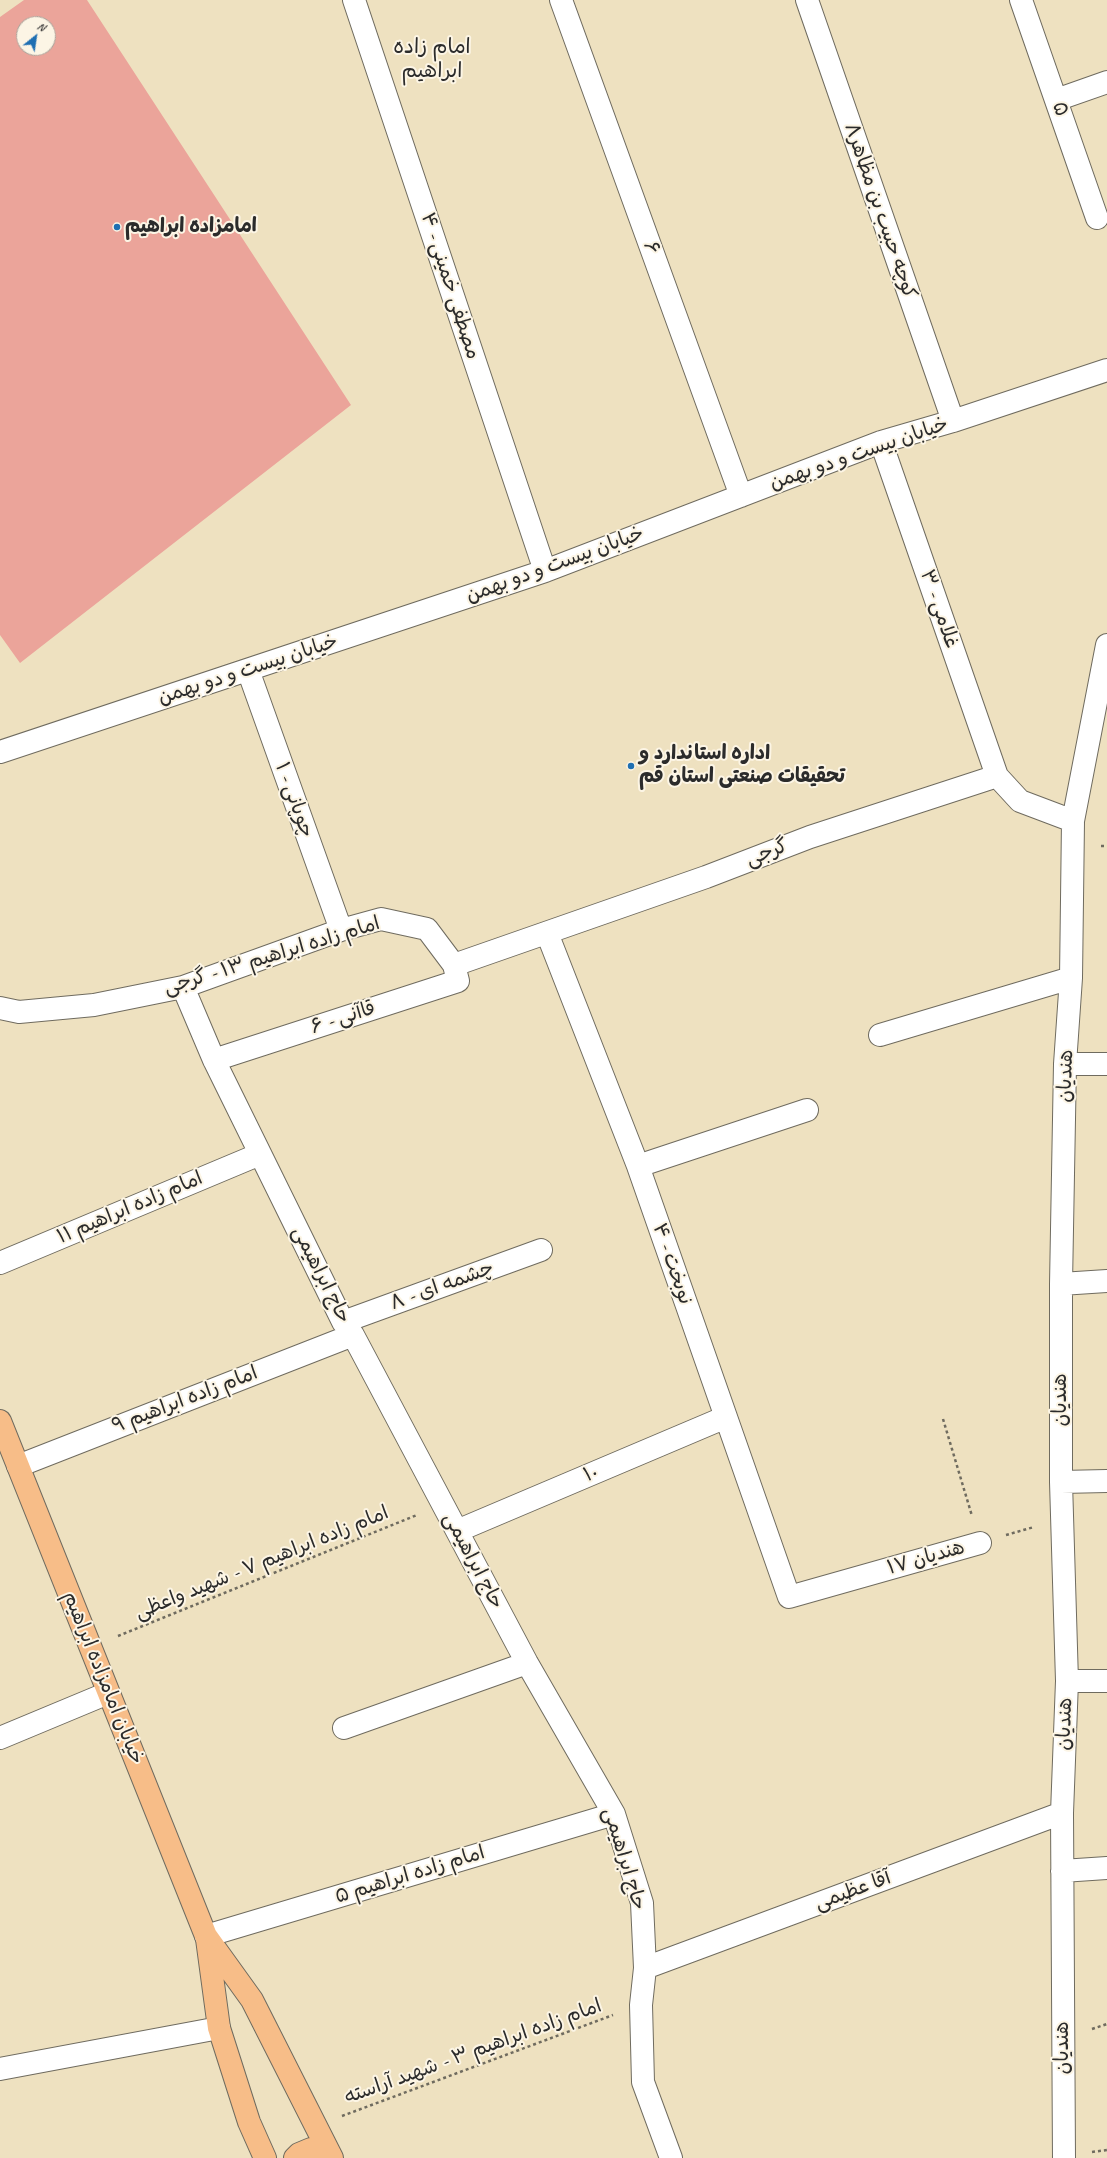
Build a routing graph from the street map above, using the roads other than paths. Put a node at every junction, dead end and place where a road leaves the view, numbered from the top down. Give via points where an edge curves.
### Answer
1 (354, 0) edge
2 (561, 0) edge
3 (807, 0) edge
4 (1021, 0) edge
5 (1107, 82) edge
6 (1056, 100) junction
7 (1097, 218) dead end
8 (1107, 370) edge
9 (953, 421) junction
10 (881, 442) junction
11 (741, 496) junction
12 (545, 572) junction
13 (1107, 645) edge
14 (248, 670) junction
15 (0, 752) edge
16 (997, 776) junction
17 (1073, 821) junction
18 (341, 930) junction
19 (547, 933) junction
20 (454, 965) junction
21 (1071, 978) junction
22 (183, 987) junction
23 (0, 1008) edge
24 (880, 1035) dead end
25 (214, 1060) junction
26 (1065, 1064) junction
27 (1107, 1064) edge
28 (807, 1110) dead end
29 (260, 1154) junction
30 (638, 1166) junction
31 (541, 1250) dead end
32 (0, 1262) edge
33 (1107, 1282) edge
34 (1060, 1284) junction
35 (348, 1329) junction
36 (726, 1417) junction
37 (0, 1420) edge
38 (18, 1466) junction
39 (1107, 1481) edge
40 (1060, 1482) junction
41 (457, 1531) junction
42 (980, 1543) road end
43 (790, 1597) joint
44 (527, 1663) junction
45 (1067, 1681) junction
46 (1107, 1681) edge
47 (108, 1693) junction
48 (344, 1728) dead end
49 (0, 1738) edge
50 (1062, 1813) junction
51 (614, 1814) junction
52 (1107, 1868) edge
53 (1062, 1871) junction
54 (206, 1936) junction
55 (645, 1968) junction
56 (219, 2028) junction
57 (0, 2069) edge
58 (265, 2158) edge
59 (294, 2158) edge
60 (331, 2158) edge
61 (671, 2158) edge
62 (1064, 2158) edge

1 - 12 street, ۴ - مصطفی خمینی
2 - 11 street, ۶
3 - 9 street, کوچه حبیب بن مظاهر۸
4 - 6 street, ۵
5 - 6 street
6 - 7 street, ۵
8 - 9 street, خیابان بیست و دو بهمن
9 - 10 street, خیابان بیست و دو بهمن
10 - 11 street, خیابان بیست و دو بهمن
10 - 16 street, ۳ - غلامی
11 - 12 street, خیابان بیست و دو بهمن
12 - 14 street, خیابان بیست و دو بهمن
13 - 17 street, هندیان
14 - 15 street, خیابان بیست و دو بهمن
14 - 18 street, ۱ - چوپانی
16 - 17 street via 1020,801
16 - 19 street, گرجی via 810,837
17 - 21 street, هندیان
18 - 20 street, امام زاده ابراهیم ۱۳ - گرجی via 381,919 427,929
18 - 22 street, امام زاده ابراهیم ۱۳ - گرجی
19 - 20 street, گرجی
19 - 30 street, ۴ - نوبخت
20 - 25 street, ۶ - قاآنی via 458,981
21 - 24 street
21 - 26 street, هندیان
22 - 23 street, امام زاده ابراهیم ۱۳ - گرجی via 94,1005 19,1012
22 - 25 street, حاج ابراهیمی
25 - 29 street, حاج ابراهیمی
26 - 27 street
26 - 34 street, هندیان
28 - 30 street
29 - 32 street, امام زاده ابراهیم ۱۱
29 - 35 street, حاج ابراهیمی
30 - 36 street, ۴ - نوبخت
31 - 35 street, ۸ - چشمه ای
33 - 34 street
34 - 40 street, هندیان
35 - 38 street, امام زاده ابراهيم ۹
35 - 41 street, حاج ابراهیمی
36 - 41 street, ۱۰
36 - 43 street, ۴ - نوبخت
37 - 38 main road, خیابان امامزاده ابراهیم
38 - 47 main road, خیابان امامزاده ابراهیم
39 - 40 street
40 - 45 street, هندیان
41 - 44 street, حاج ابراهیمی
42 - 43 street, هندیان ۱۷
44 - 48 street
44 - 51 street, حاج ابراهیمی
45 - 46 street
45 - 50 street, هندیان
47 - 49 street
47 - 54 main road, خیابان امامزاده ابراهیم
50 - 53 street, هندیان
50 - 55 street, آقا عظیمی
51 - 54 street, امام زاده ابراهیم ۵
51 - 55 street, حاج ابراهیمی via 642,1904
52 - 53 street
53 - 62 street, هندیان
54 - 56 main road, خیابان امامزاده ابراهیم
54 - 60 main road, خیابان امامزاده ابراهیم via 252,2000
55 - 61 street, حاج ابراهیمی via 641,2005 643,2082
56 - 57 street
56 - 58 main road, خیابان امامزاده ابراهیم via 249,2122
59 - 60 main road via 312,2149

